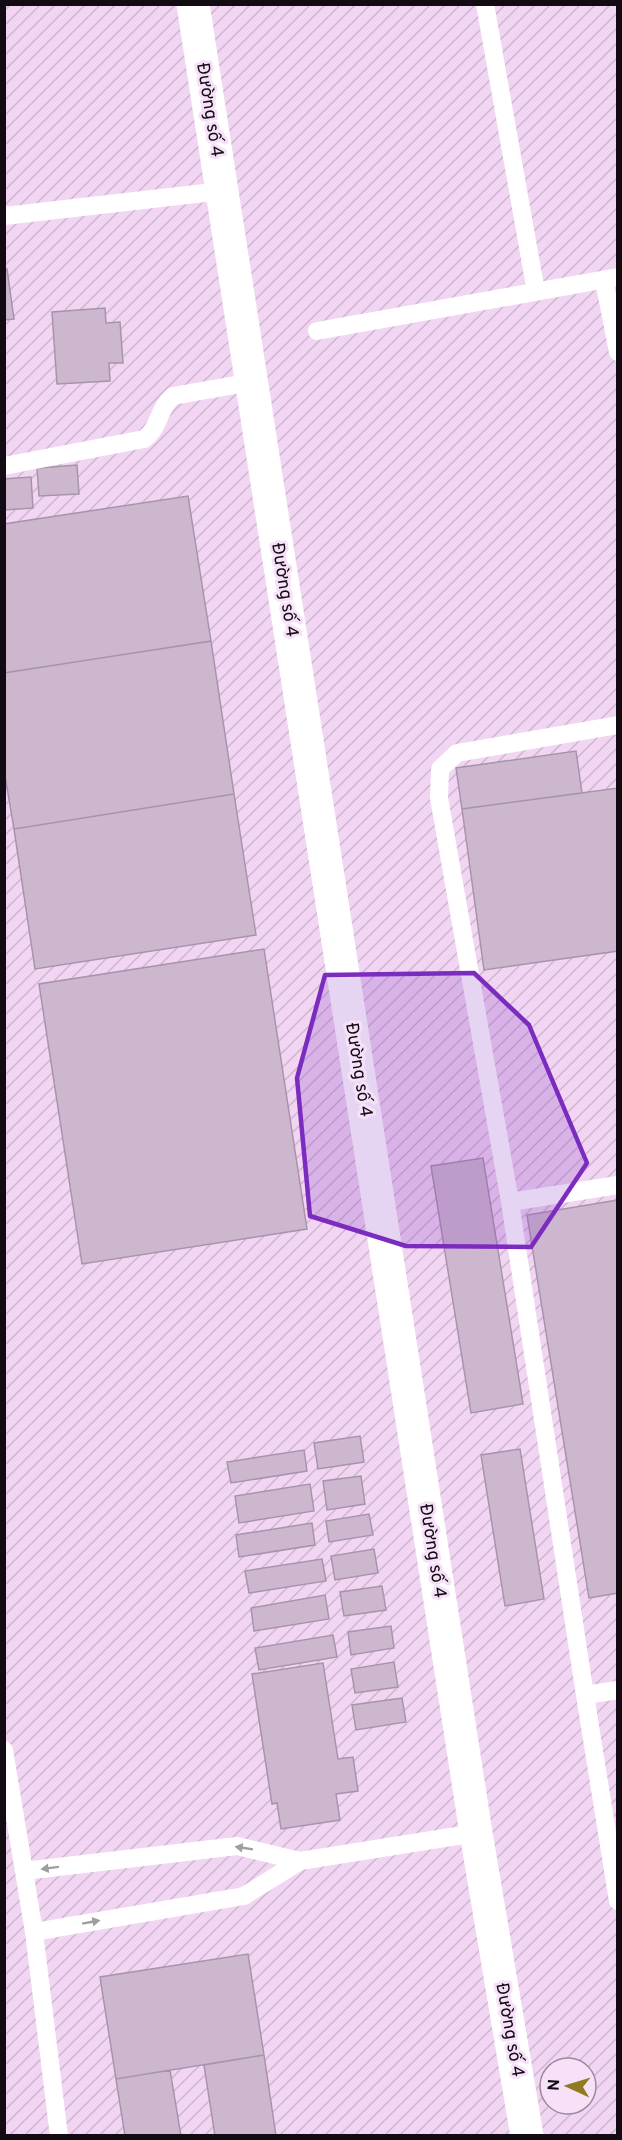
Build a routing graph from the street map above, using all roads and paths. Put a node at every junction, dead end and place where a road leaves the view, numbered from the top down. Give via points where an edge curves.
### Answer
1 (193, 4) edge
2 (485, 4) edge
3 (222, 191) junction
4 (4, 216) edge
5 (611, 278) edge
6 (536, 292) junction
7 (317, 331) dead end
8 (618, 352) edge
9 (252, 382) junction
10 (4, 466) edge
11 (618, 725) edge
12 (618, 1185) edge
13 (510, 1202) junction
14 (618, 1690) edge
15 (585, 1695) junction
16 (4, 1750) edge
17 (476, 1833) junction
18 (300, 1861) junction
19 (24, 1871) junction
20 (618, 1901) edge
21 (33, 1932) junction
22 (59, 2136) edge
23 (527, 2136) edge

1 - 3 street, Đường số 4
2 - 6 lane
3 - 4 lane
3 - 9 street, Đường số 4
5 - 6 lane
5 - 8 lane
6 - 7 lane
9 - 10 lane via 173,396 164,404 154,430 144,439
9 - 17 street, Đường số 4
11 - 13 lane via 457,753 440,770 440,798
12 - 13 lane
13 - 15 lane
14 - 15 lane
15 - 20 lane
16 - 19 lane
17 - 18 lane
17 - 23 street, Đường số 4
18 -> 19 lane via 237,1846
21 -> 18 lane via 244,1896
19 - 21 lane
21 - 22 lane

